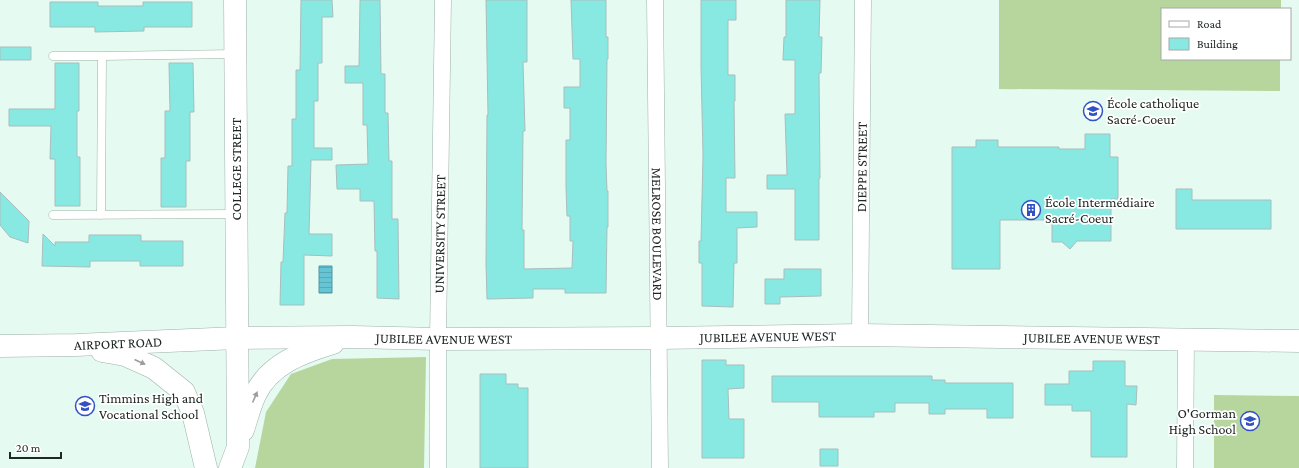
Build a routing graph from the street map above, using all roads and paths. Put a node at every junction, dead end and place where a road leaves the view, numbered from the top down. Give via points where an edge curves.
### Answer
1 (235, 0) edge
2 (443, 0) edge
3 (655, 0) edge
4 (863, 0) edge
5 (235, 54) junction
6 (53, 56) dead end
7 (102, 56) junction
8 (236, 214) junction
9 (53, 215) dead end
10 (101, 215) junction
11 (860, 335) junction
12 (353, 337) junction
13 (237, 338) junction
14 (658, 338) junction
15 (438, 339) junction
16 (1186, 340) junction
17 (1299, 340) edge
18 (76, 345) junction
19 (0, 346) edge
20 (238, 447) junction
21 (206, 468) edge
22 (230, 468) edge
23 (438, 468) edge
24 (660, 468) edge
25 (1185, 468) edge

1 - 5 main road, COLLEGE STREET
2 - 15 street, UNIVERSITY STREET
3 - 14 street, MELROSE BOULEVARD
4 - 11 street, DIEPPE STREET
5 - 7 lane
5 - 8 main road, COLLEGE STREET
6 - 7 lane
7 - 10 lane
8 - 10 lane
8 - 13 main road, COLLEGE STREET
9 - 10 lane
11 - 14 main road, JUBILEE AVENUE WEST
11 - 16 main road, JUBILEE AVENUE WEST
12 - 13 main road, JUBILEE AVENUE WEST
12 - 15 main road, JUBILEE AVENUE WEST
20 -> 12 main road via 256,393 271,371 296,356
13 - 18 main road, AIRPORT ROAD
13 - 20 main road, COLLEGE STREET
14 - 15 main road, JUBILEE AVENUE WEST
14 - 24 street, MELROSE BOULEVARD
15 - 23 street, UNIVERSITY STREET
16 - 17 main road, JUBILEE AVENUE WEST
16 - 25 street
18 - 19 main road, AIRPORT ROAD
18 -> 21 main road via 125,355 154,368 184,392 193,413
20 - 22 main road

